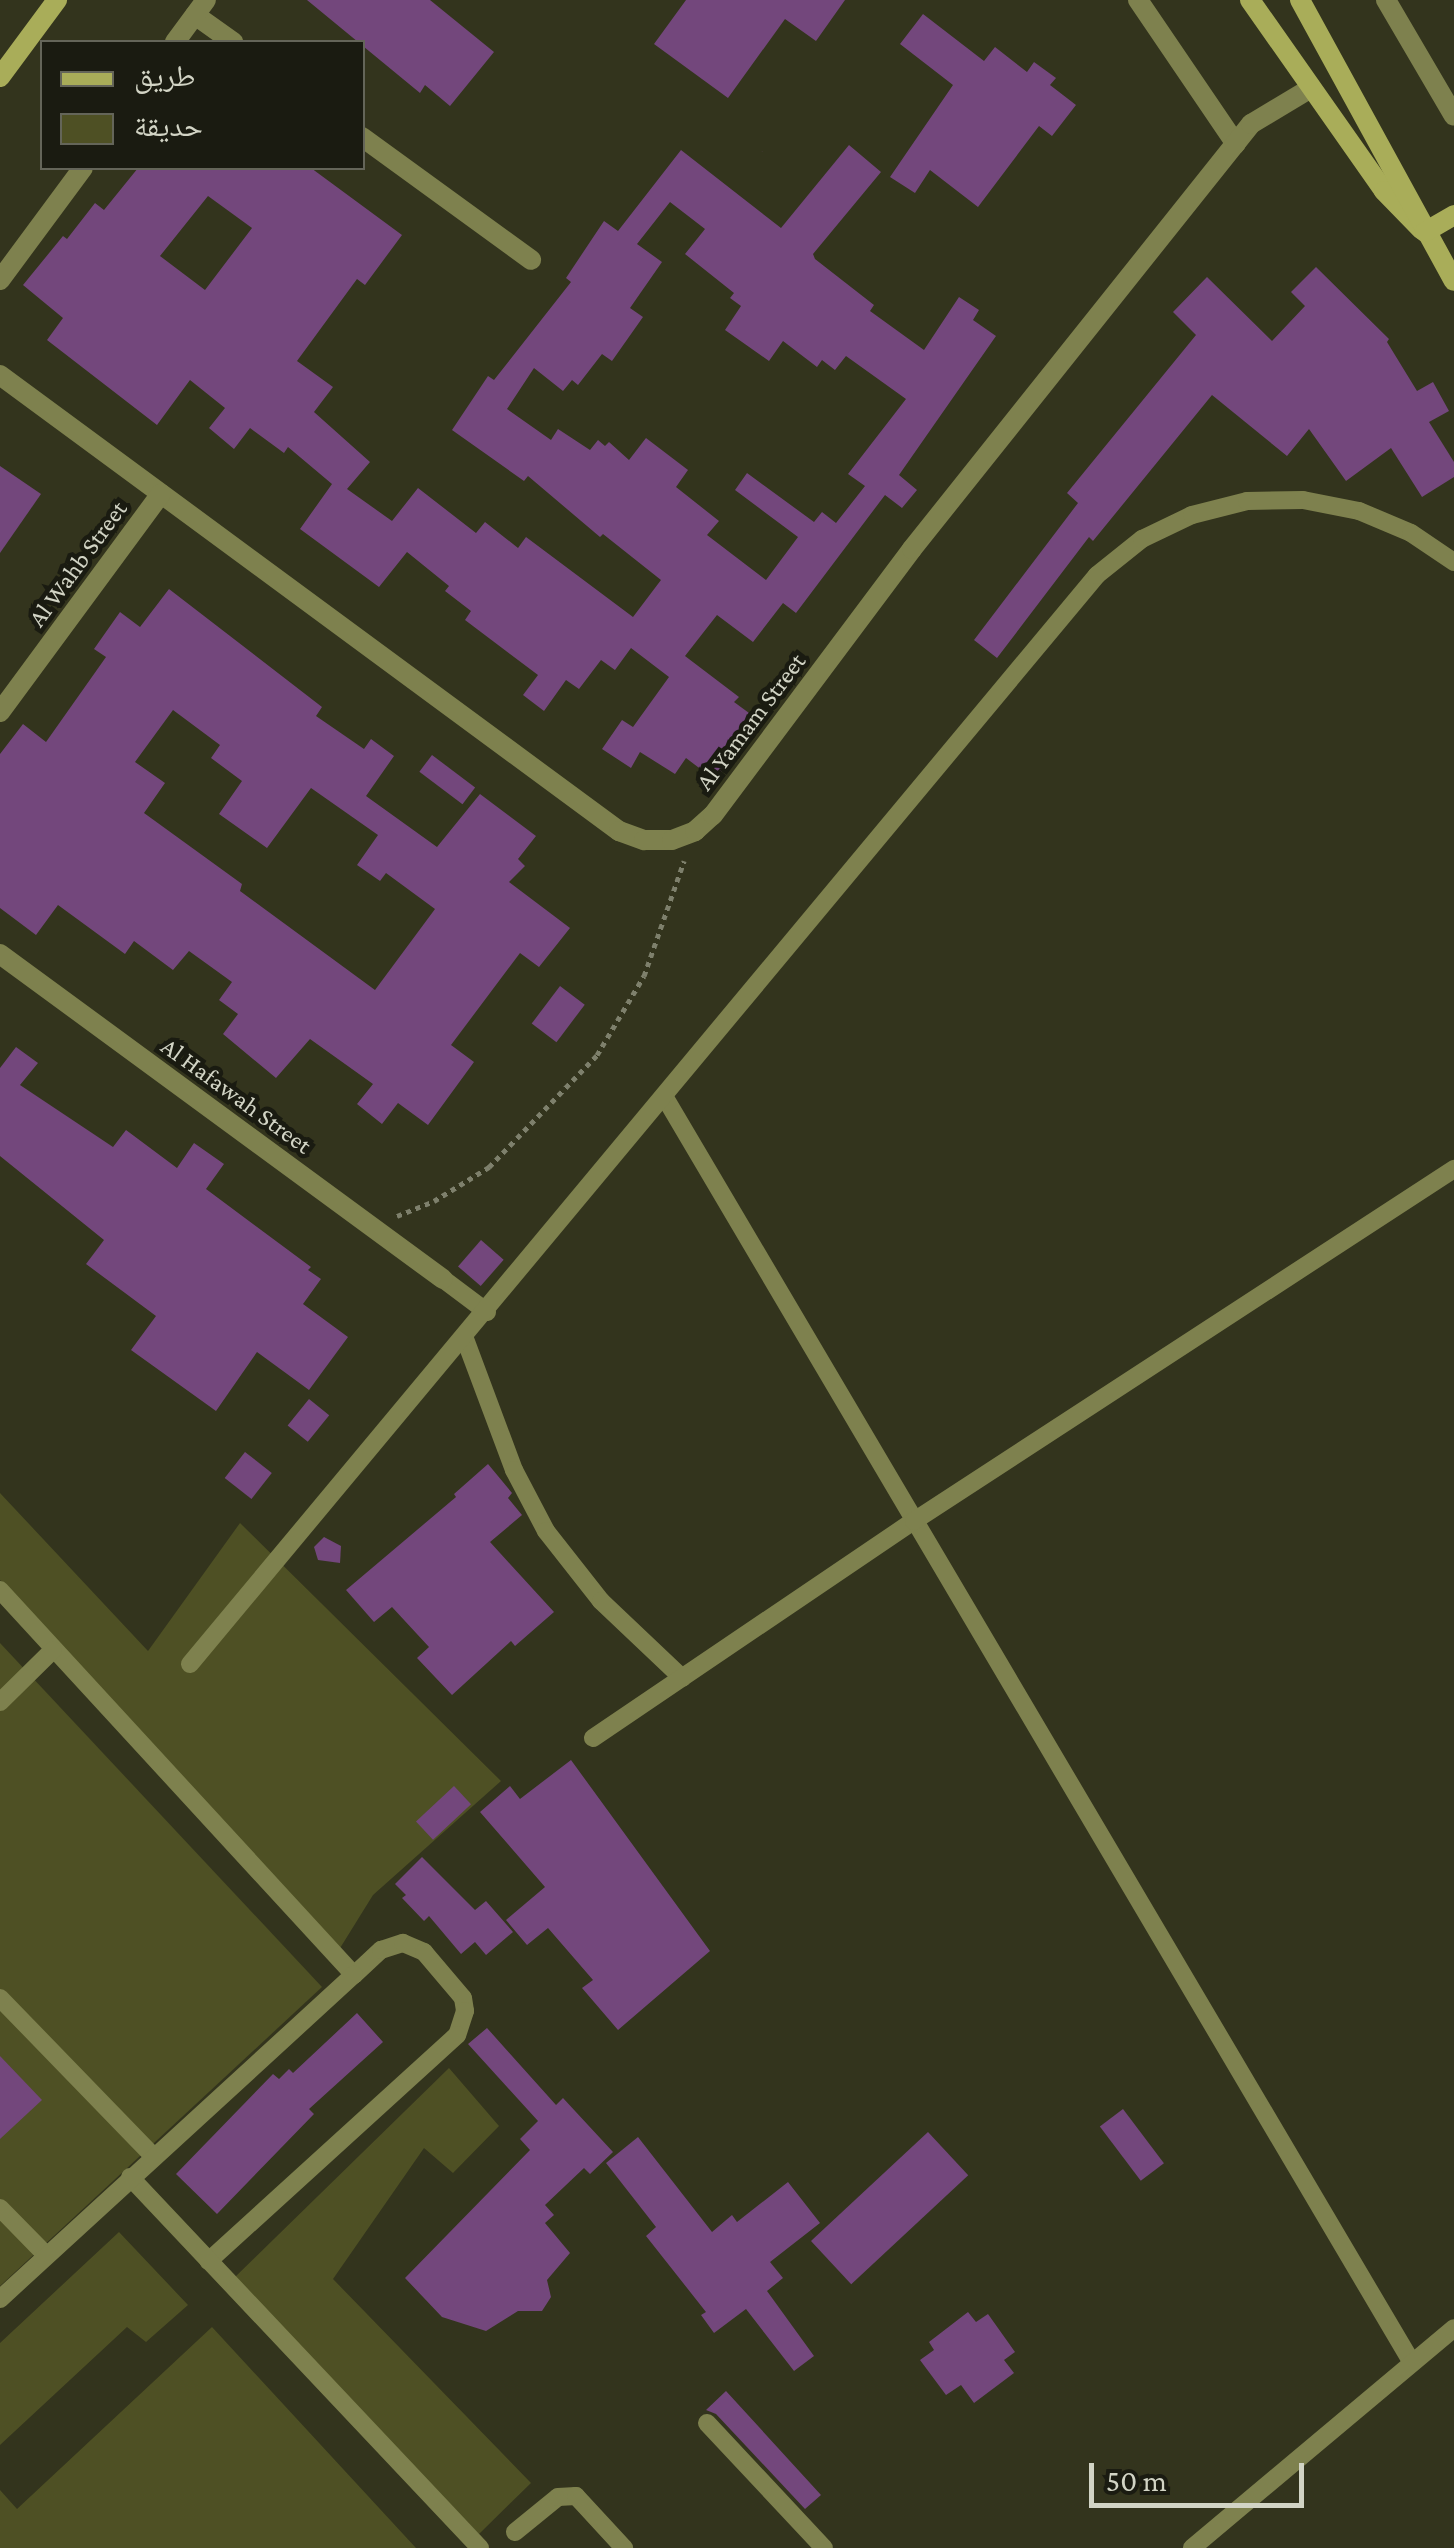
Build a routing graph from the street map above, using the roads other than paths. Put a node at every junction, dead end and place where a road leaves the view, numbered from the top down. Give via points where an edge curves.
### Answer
1 (57, 0) edge
2 (1138, 0) edge
3 (1250, 0) edge
4 (1300, 0) edge
5 (1386, 0) edge
6 (200, 7) edge
7 (175, 40) edge
8 (231, 40) edge
9 (0, 77) edge
10 (1312, 88) junction
11 (1454, 116) edge
12 (365, 139) edge
13 (1236, 144) junction
14 (81, 170) edge
15 (1454, 215) edge
16 (1425, 232) junction
17 (531, 260) dead end
18 (0, 280) edge
19 (1454, 280) edge
20 (0, 375) edge
21 (162, 494) junction
22 (1454, 562) edge
23 (0, 712) edge
24 (0, 954) edge
25 (664, 1096) junction
26 (1454, 1170) edge
27 (443, 1279) joint
28 (487, 1312) junction
29 (465, 1339) junction
30 (914, 1521) junction
31 (0, 1590) edge
32 (53, 1650) junction
33 (190, 1664) dead end
34 (682, 1678) junction
35 (0, 1702) edge
36 (593, 1738) dead end
37 (354, 1975) junction
38 (0, 1998) edge
39 (152, 2155) junction
40 (130, 2178) junction
41 (0, 2208) edge
42 (46, 2255) junction
43 (209, 2261) junction
44 (0, 2298) edge
45 (1454, 2328) edge
46 (1412, 2363) junction
47 (707, 2424) dead end
48 (515, 2532) dead end
49 (480, 2548) edge
50 (624, 2548) edge
51 (824, 2548) edge
52 (1192, 2548) edge

1 - 9 street
2 - 13 street
3 - 10 street
4 - 16 street
5 - 11 street
6 - 7 street
6 - 8 street
10 - 13 street, Al Yamam Street via 1270,110
10 - 16 street via 1393,202
12 - 17 street
13 - 21 street, Al Yamam Street via 912,549 713,815 672,840 619,831
14 - 18 street
15 - 16 street
16 - 19 street
20 - 21 street
21 - 23 street, Al Wahb Street
22 - 25 lane via 1411,532 1359,510 1304,500 1247,502 1192,515 1142,540 1097,575
24 - 27 street, Al Hafawah Street
25 - 28 lane
25 - 30 lane
26 - 30 lane
27 - 28 lane
28 - 29 lane
29 - 33 lane
29 - 34 lane via 514,1470 546,1531 601,1601
30 - 34 lane
30 - 46 lane
31 - 32 lane
32 - 35 lane
32 - 37 lane
34 - 36 lane
37 - 39 lane
37 - 43 lane via 392,1944 414,1945 456,1987 466,2011 463,2024
38 - 39 lane
39 - 40 lane
40 - 42 lane
40 - 43 lane
41 - 42 lane
42 - 44 lane
43 - 49 lane
45 - 46 lane
46 - 52 lane
47 - 51 lane
48 - 50 lane via 558,2497 576,2496

